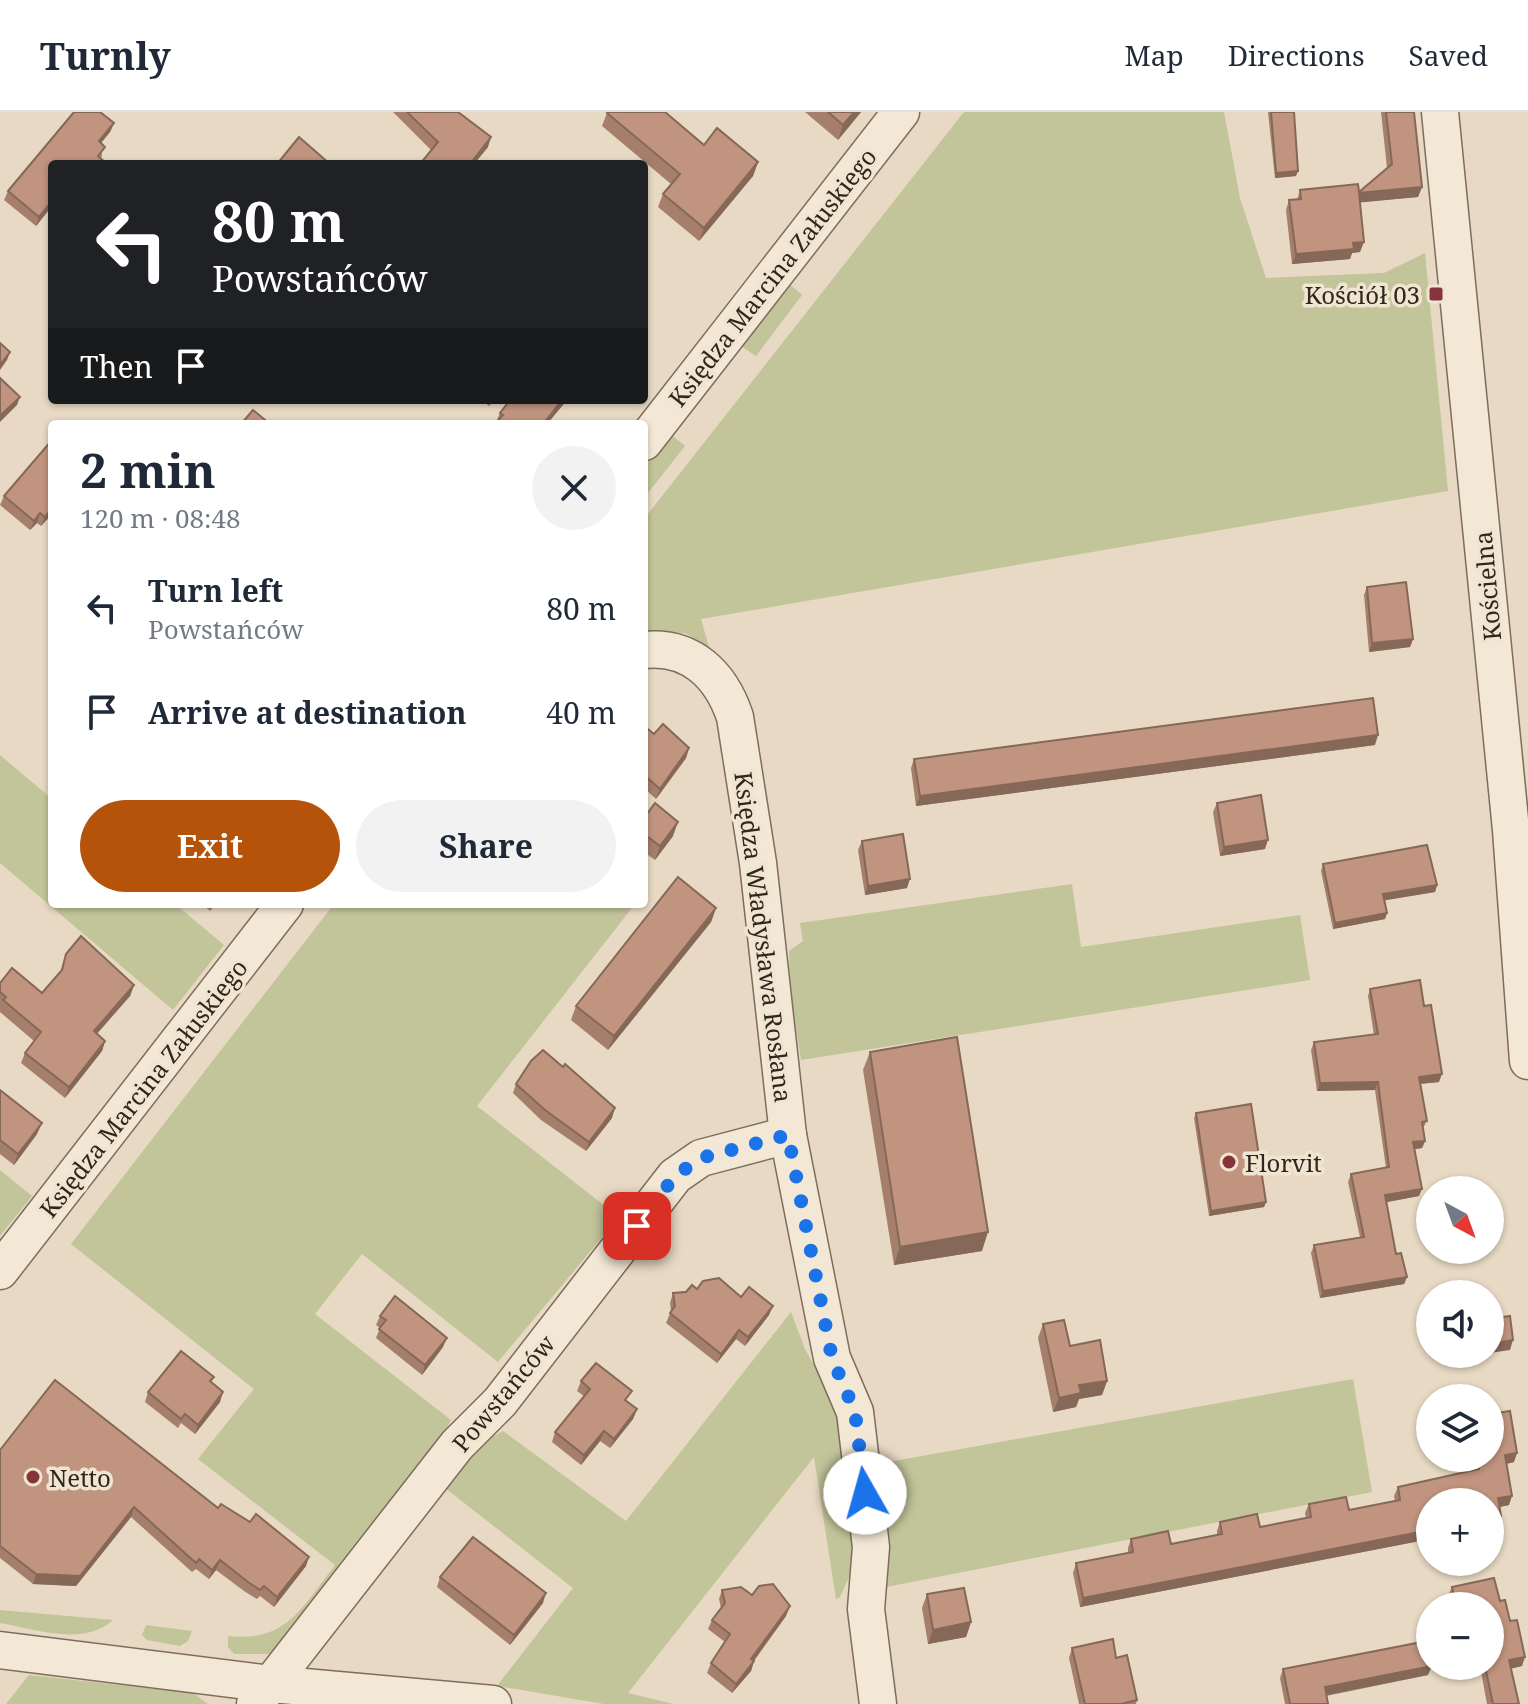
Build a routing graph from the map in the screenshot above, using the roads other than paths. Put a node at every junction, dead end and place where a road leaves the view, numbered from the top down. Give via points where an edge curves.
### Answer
1 (901, 112) edge
2 (1440, 112) edge
3 (648, 437) edge
4 (648, 650) edge
5 (1520, 830) edge
6 (282, 908) edge
7 (1528, 1061) edge
8 (788, 1135) junction
9 (0, 1271) edge
10 (0, 1650) edge
11 (263, 1694) edge
12 (493, 1704) edge
13 (878, 1704) edge

1 - 3 street, Księdza Marcina Załuskiego
2 - 5 street, Kościelna
4 - 8 street, Księdza Władysława Rosłana via 689,655 706,667 729,698 735,717 758,863
5 - 7 street, Kościelna
6 - 9 street, Księdza Marcina Załuskiego
8 - 11 street, Powstańców via 701,1158 675,1176
8 - 13 street, Księdza Władysława Rosłana via 832,1358 855,1412 871,1547 866,1609
10 - 11 street
11 - 12 street

